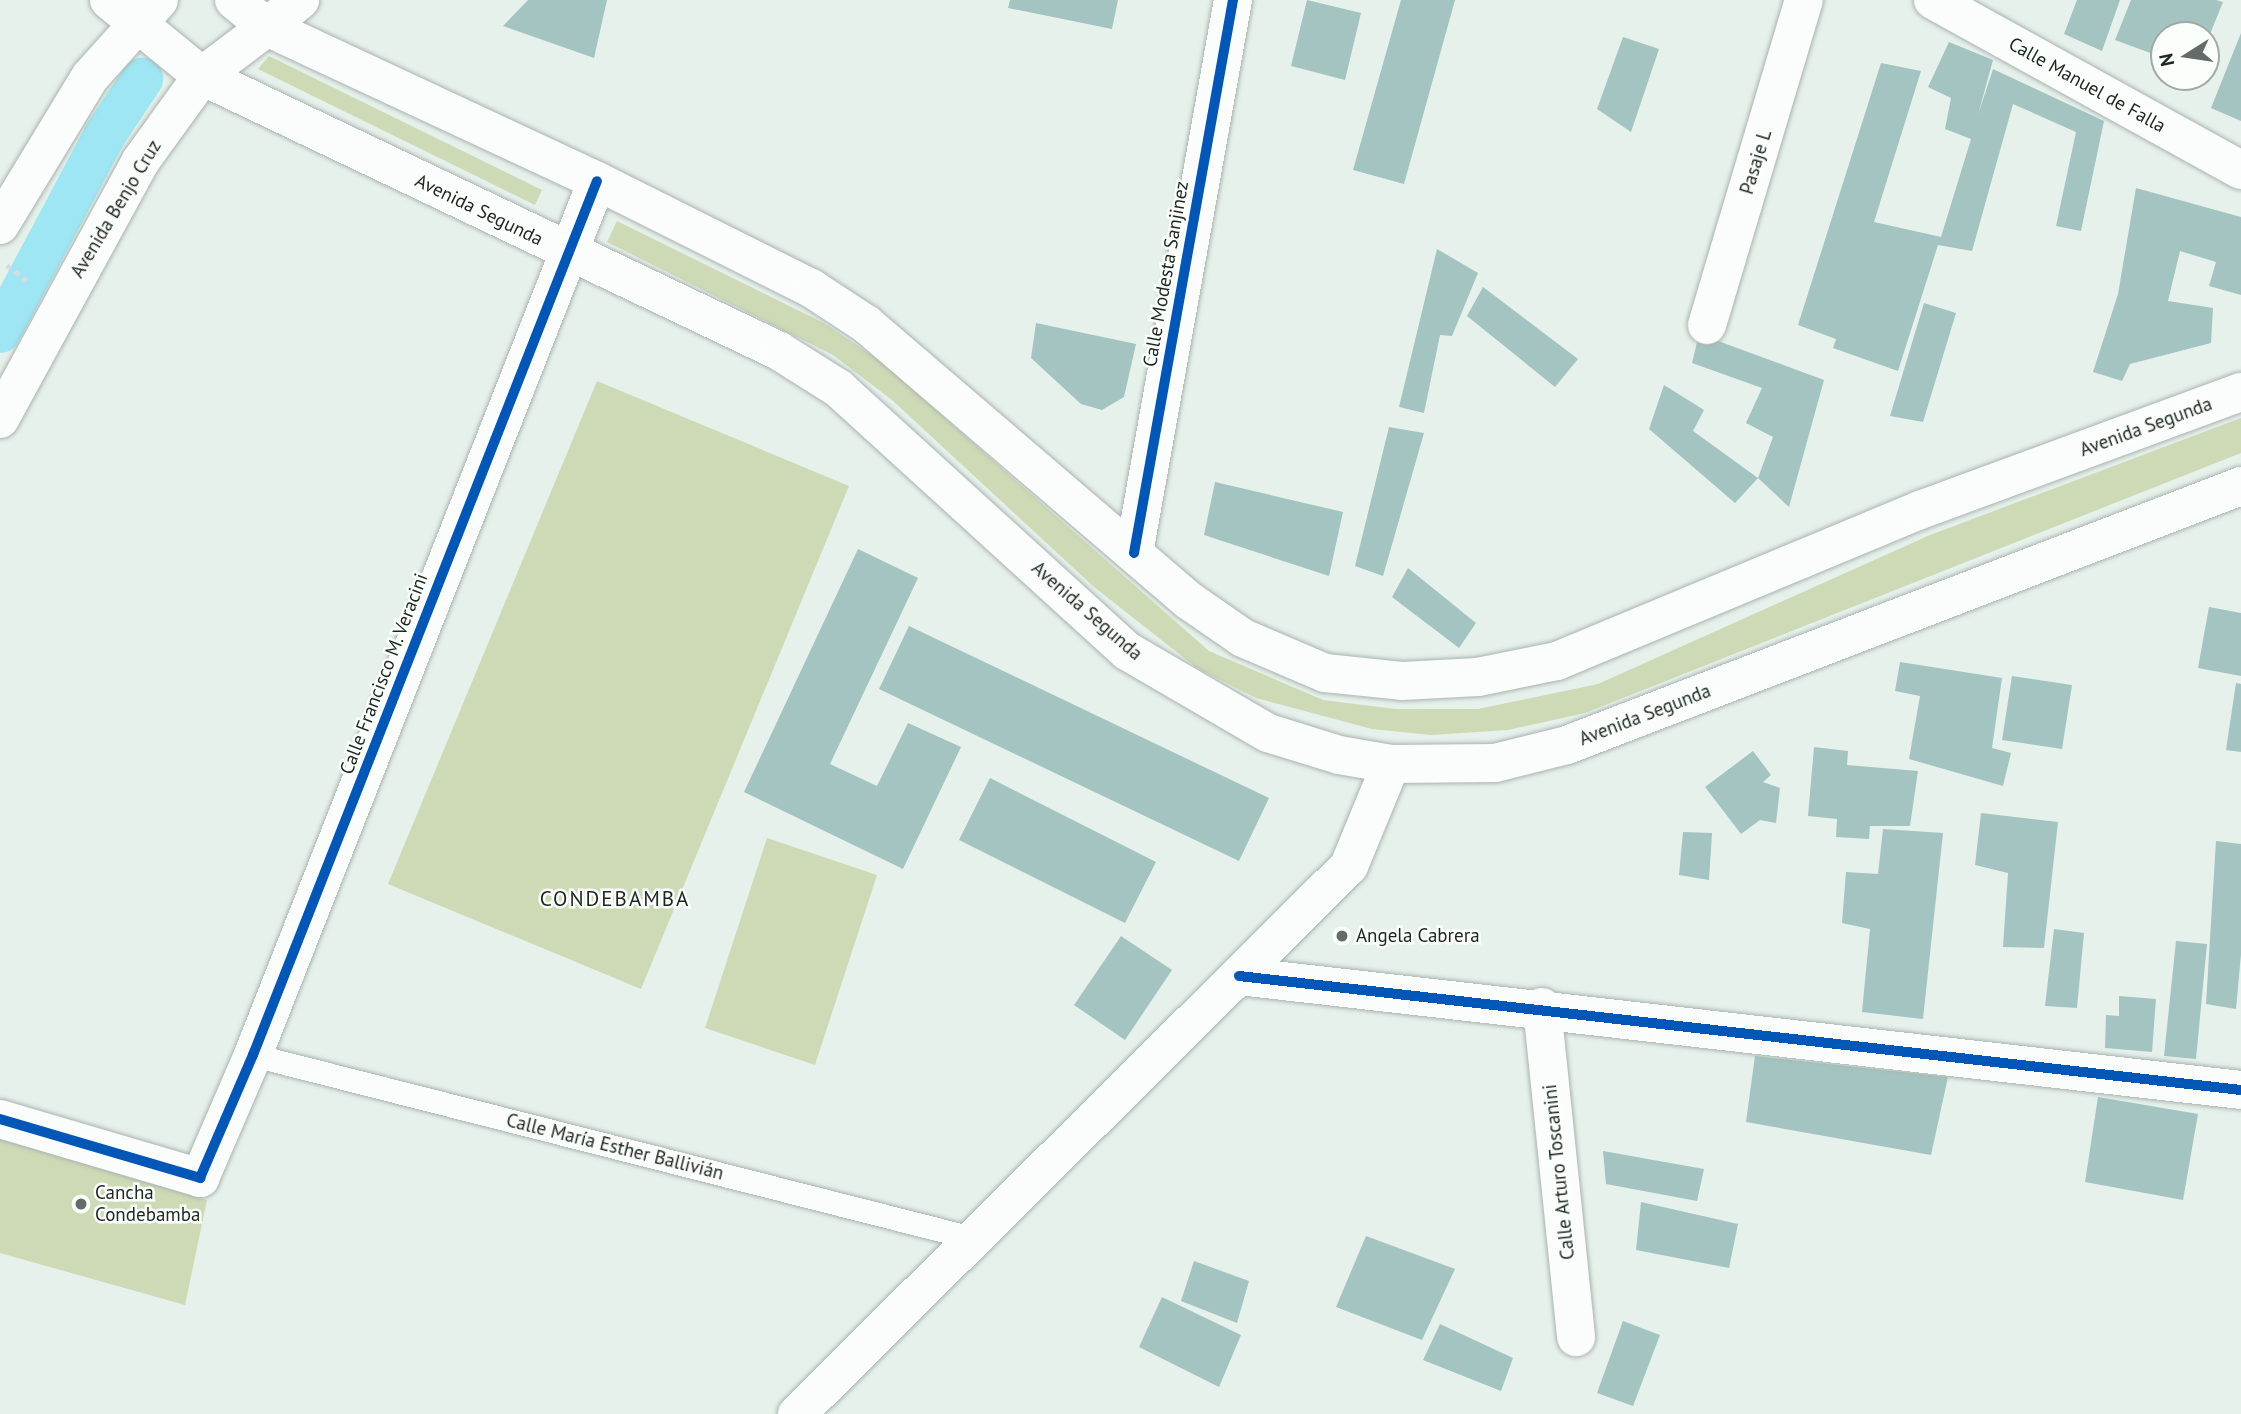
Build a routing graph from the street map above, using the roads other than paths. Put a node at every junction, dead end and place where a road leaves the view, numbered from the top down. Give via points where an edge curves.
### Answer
1 (234, 0) edge
2 (300, 0) edge
3 (1233, 0) edge
4 (1804, 0) edge
5 (1933, 0) edge
6 (134, 8) edge
7 (267, 27) junction
8 (202, 76) junction
9 (2241, 170) edge
10 (597, 181) junction
11 (0, 225) edge
12 (569, 252) junction
13 (1707, 325) dead end
14 (2241, 392) edge
15 (0, 419) edge
16 (2241, 486) edge
17 (1134, 554) junction
18 (1391, 764) junction
19 (1239, 976) junction
20 (1542, 1007) junction
21 (253, 1055) junction
22 (2241, 1090) edge
23 (0, 1119) edge
24 (976, 1239) junction
25 (1576, 1337) dead end
26 (797, 1414) edge

1 - 7 main road, Avenida Segunda
2 - 7 main road, Avenida Benjo Cruz
3 - 17 main road, Calle Modesta Sanjinez
4 - 13 main road, Pasaje L
5 - 9 main road, Calle Manuel de Falla
6 - 8 main road, Avenida Segunda
6 - 11 main road
7 - 8 main road, Avenida Benjo Cruz
7 - 10 main road, Avenida Segunda
8 - 12 main road, Avenida Segunda
8 - 15 main road, Avenida Benjo Cruz via 140,162
10 - 12 main road, Calle Francisco M. Veracini
10 - 17 main road, Avenida Segunda via 811,288 866,324
12 - 18 main road, Avenida Segunda via 779,351 838,388 1138,658 1268,733 1339,755
12 - 21 main road, Calle Francisco M. Veracini
14 - 17 main road, Avenida Segunda via 1920,510 1557,661 1478,677 1402,681 1325,673 1243,638
16 - 18 main road, Avenida Segunda via 1567,745 1495,763
18 - 19 main road via 1349,866
19 - 20 main road
19 - 24 main road
20 - 22 main road
20 - 25 main road, Calle Arturo Toscanini
21 - 23 main road, Calle Francisco M. Veracini via 201,1178
21 - 24 lane, Calle María Esther Ballivián
24 - 26 main road

